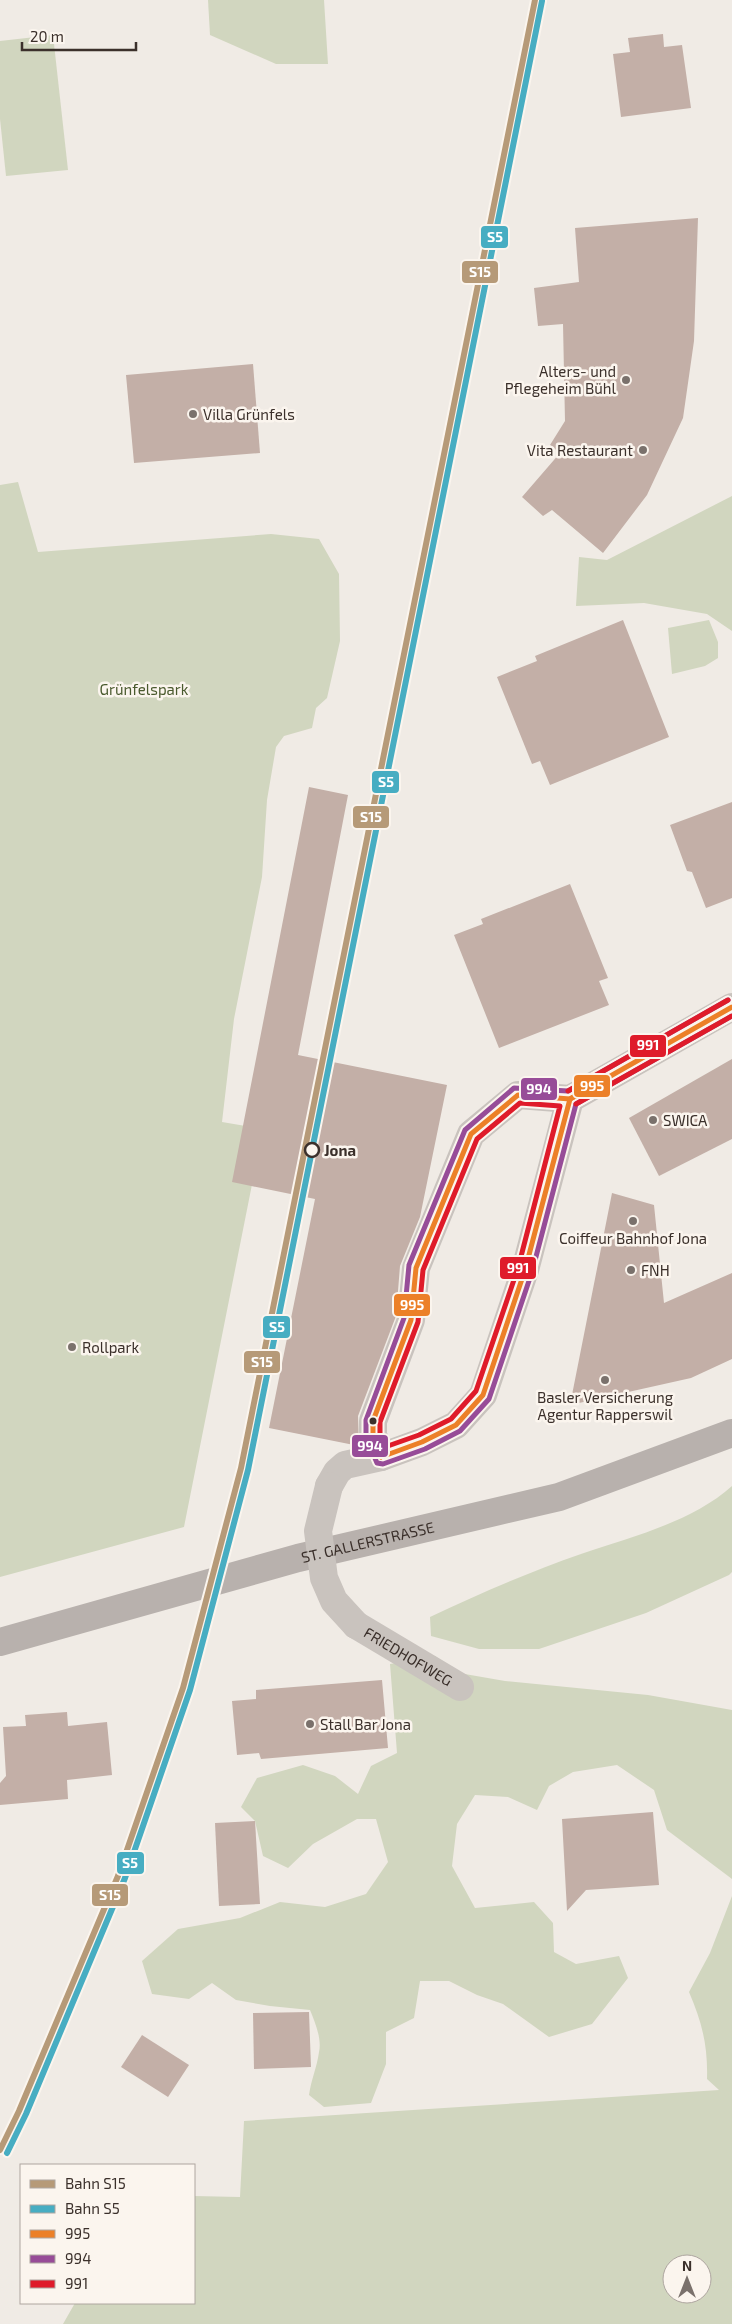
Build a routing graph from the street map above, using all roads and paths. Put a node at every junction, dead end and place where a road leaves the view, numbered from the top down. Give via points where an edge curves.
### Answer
1 (732, 1007) edge
2 (570, 1099) junction
3 (732, 1433) edge
4 (381, 1457) junction
5 (0, 1642) edge
6 (460, 1687) dead end

1 - 2 street
2 - 4 street via 525,1270 482,1395 456,1425
2 - 4 street via 518,1095 471,1134 416,1268 411,1320 373,1422 373,1436
3 - 5 main road, ST. GALLERSTRASSE via 559,1497 298,1558
4 - 6 street, FRIEDHOFWEG, bridge via 345,1465 329,1486 318,1532 324,1578 334,1601 356,1625

